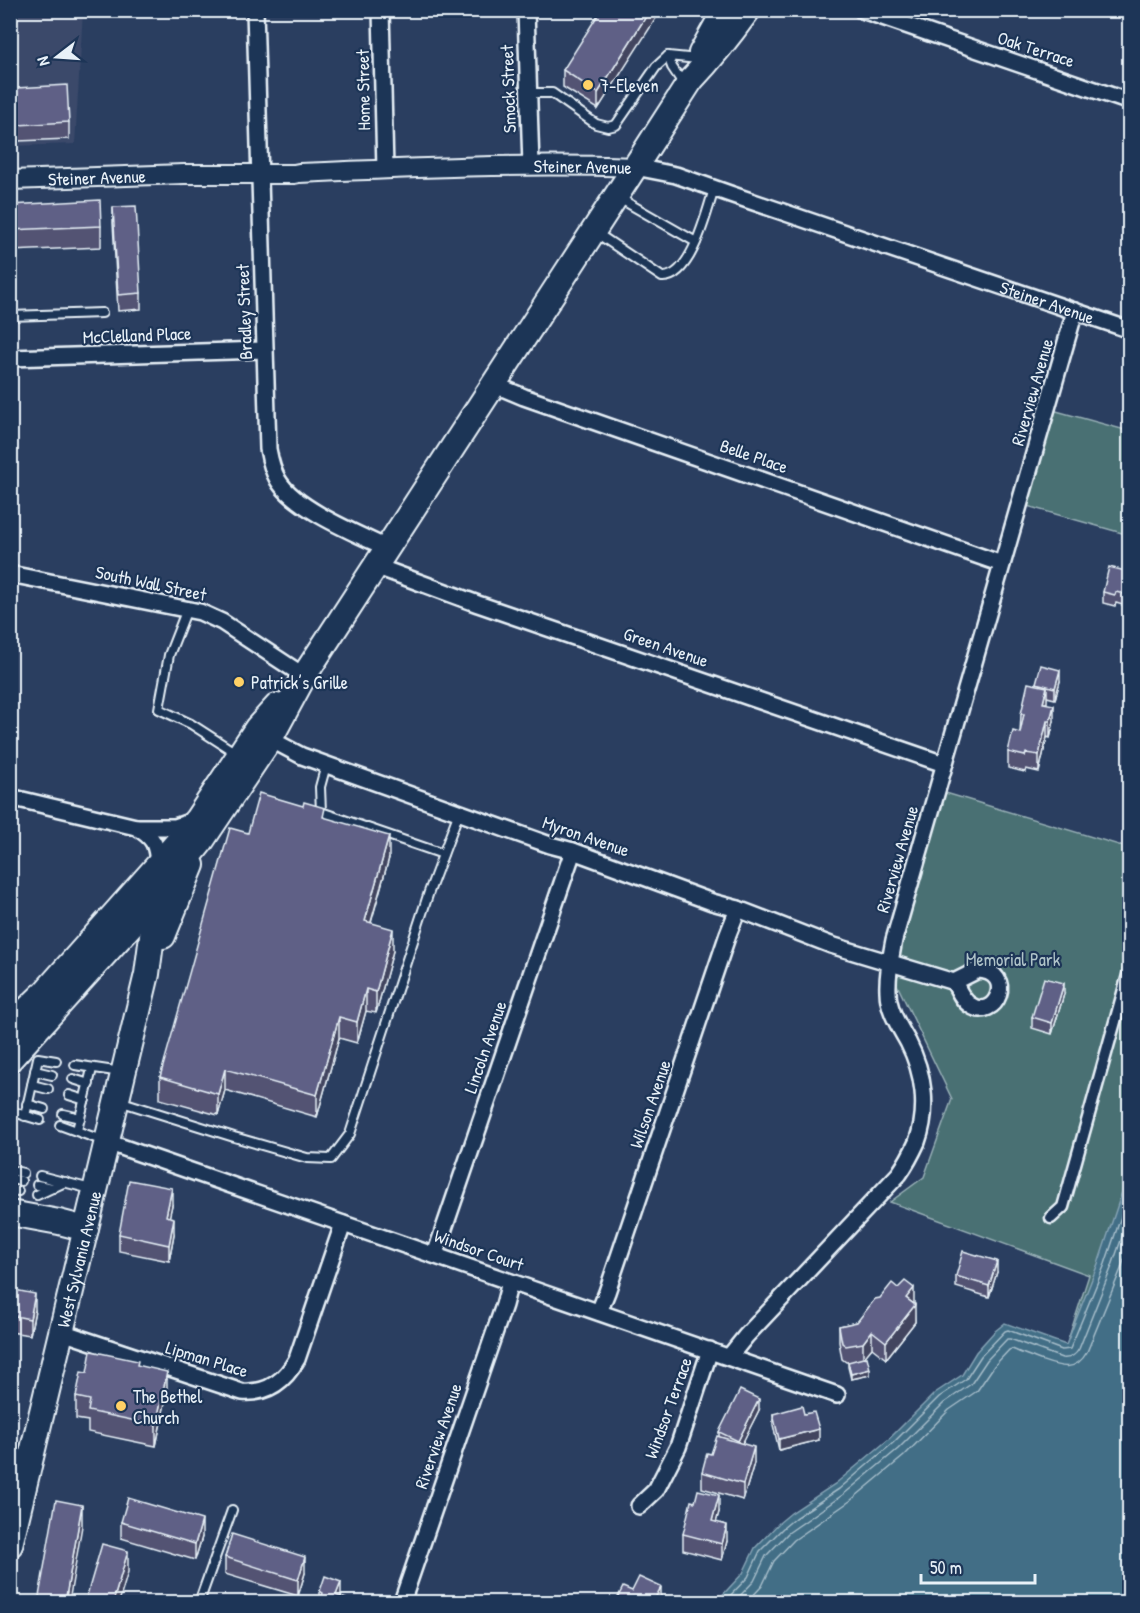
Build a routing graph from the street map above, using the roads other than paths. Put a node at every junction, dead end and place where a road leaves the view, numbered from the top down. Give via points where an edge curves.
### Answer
1 (255, 10) edge
2 (381, 10) edge
3 (526, 10) edge
4 (725, 10) edge
5 (748, 10) edge
6 (872, 12) edge
7 (668, 56) junction
8 (692, 75) junction
9 (528, 93) junction
10 (1130, 102) edge
11 (531, 166) junction
12 (635, 167) junction
13 (385, 170) junction
14 (260, 174) junction
15 (10, 180) edge
16 (714, 189) junction
17 (616, 197) junction
18 (593, 231) junction
19 (696, 242) junction
20 (1075, 311) junction
21 (102, 313) dead end
22 (10, 316) edge
23 (1130, 330) edge
24 (265, 350) junction
25 (10, 358) edge
26 (493, 384) junction
27 (381, 557) junction
28 (1002, 564) junction
29 (10, 574) edge
30 (187, 609) junction
31 (304, 676) junction
32 (270, 739) junction
33 (239, 755) junction
34 (944, 764) junction
35 (326, 765) junction
36 (10, 797) edge
37 (459, 812) junction
38 (136, 827) junction
39 (199, 830) junction
40 (573, 851) junction
41 (443, 854) junction
42 (158, 865) junction
43 (161, 892) junction
44 (738, 909) junction
45 (891, 964) junction
46 (1130, 968) edge
47 (147, 974) junction
48 (954, 982) dead end
49 (20, 1033) edge
50 (56, 1061) dead end
51 (75, 1065) dead end
52 (92, 1069) junction
53 (35, 1071) junction
54 (124, 1072) junction
55 (52, 1075) dead end
56 (72, 1079) dead end
57 (89, 1084) junction
58 (32, 1085) junction
59 (48, 1089) dead end
60 (69, 1095) dead end
61 (85, 1100) junction
62 (117, 1101) junction
63 (27, 1104) junction
64 (44, 1109) dead end
65 (10, 1111) edge
66 (63, 1114) dead end
67 (25, 1116) junction
68 (80, 1119) junction
69 (40, 1120) dead end
70 (60, 1125) dead end
71 (77, 1130) junction
72 (107, 1142) junction
73 (10, 1170) edge
74 (39, 1176) dead end
75 (10, 1179) edge
76 (65, 1182) junction
77 (37, 1185) dead end
78 (52, 1188) junction
79 (96, 1190) junction
80 (36, 1195) dead end
81 (13, 1198) edge
82 (1051, 1218) dead end
83 (343, 1224) junction
84 (86, 1229) junction
85 (435, 1256) junction
86 (510, 1282) junction
87 (599, 1312) junction
88 (62, 1332) junction
89 (710, 1350) junction
90 (729, 1357) junction
91 (837, 1395) dead end
92 (639, 1506) dead end
93 (232, 1510) dead end
94 (14, 1512) edge
95 (10, 1545) edge
96 (201, 1598) dead end
97 (402, 1602) edge

1 - 14 street, Bradley Street
2 - 13 street, Home Street
3 - 9 street, Smock Street
4 - 8 main road
5 - 8 main road via 711,59
6 - 10 street, Oak Terrace
7 - 8 lane
7 - 8 lane via 672,67
7 - 9 lane via 616,125 596,124 552,93
8 - 12 main road
9 - 11 street, Smock Street
11 - 12 street, Steiner Avenue
11 - 13 street, Steiner Avenue
12 - 16 street, Steiner Avenue via 676,175
12 - 17 main road
13 - 14 street, Steiner Avenue
14 - 15 street, Steiner Avenue
14 - 24 street, Bradley Street
16 - 19 lane
16 - 20 street, Steiner Avenue
17 - 18 main road
17 - 19 lane
18 - 19 lane via 668,278 677,273
18 - 26 main road
20 - 23 street, Steiner Avenue
20 - 28 street, Riverview Avenue
21 - 22 lane
24 - 25 street, McClelland Place
24 - 27 street, Bradley Street via 268,449 278,480 292,496
26 - 27 main road
26 - 28 street, Belle Place
27 - 31 main road
27 - 34 street, Green Avenue via 478,604
28 - 34 street, Riverview Avenue
29 - 30 street, South Wall Street
30 - 31 street, South Wall Street via 222,622
30 - 33 lane via 170,655 159,709
31 - 32 main road
31 - 33 main road via 257,728
32 - 35 street, Myron Avenue
32 - 39 main road
33 - 39 main road
34 - 45 street, Riverview Avenue via 894,940
35 - 37 street, Myron Avenue
35 - 41 lane via 320,787 321,812
36 - 38 street
37 - 40 street, Myron Avenue
37 - 41 lane
38 - 39 street via 184,825
38 - 42 street via 156,844
39 - 42 main road
39 - 43 main road, West Sylvania Avenue via 169,867
39 - 47 main road, West Sylvania Avenue
40 - 44 street, Myron Avenue
40 - 85 street, Lincoln Avenue
41 - 62 lane via 350,1134 331,1159 307,1158
42 - 49 main road
43 - 47 main road, West Sylvania Avenue
43 - 49 main road
44 - 45 street, Myron Avenue
44 - 87 street, Wilson Avenue
45 - 48 street, Myron Avenue
45 - 90 street, Riverview Avenue via 888,992 893,1014 922,1083 924,1111 918,1140 899,1174
46 - 82 street via 1063,1207
47 - 54 main road, West Sylvania Avenue
49 - 50 lane
49 - 53 lane
51 - 52 lane
52 - 54 lane
52 - 57 lane
53 - 55 lane
53 - 58 lane
54 - 62 main road, West Sylvania Avenue
56 - 57 lane
57 - 61 lane
58 - 59 lane
58 - 63 lane
60 - 61 lane
61 - 68 lane
62 - 72 main road, West Sylvania Avenue
63 - 64 lane
63 - 67 lane
65 - 67 lane
66 - 68 lane
67 - 69 lane
68 - 71 lane
70 - 71 lane
71 - 72 lane
72 - 79 main road, West Sylvania Avenue
72 - 83 street, Windsor Court
73 - 75 lane via 22,1177
74 - 76 lane
76 - 78 lane
76 - 79 lane
77 - 78 lane
78 - 80 lane
79 - 84 main road, West Sylvania Avenue
81 - 84 main road via 59,1222
83 - 85 street, Windsor Court
83 - 88 street, Lipman Place via 297,1359 282,1381 273,1386 242,1392
84 - 88 main road, West Sylvania Avenue
85 - 86 street, Windsor Court
86 - 87 street, Windsor Court
86 - 97 street, Riverview Avenue
87 - 89 street, Windsor Court
88 - 94 main road, West Sylvania Avenue
89 - 90 street, Windsor Court
89 - 92 street, Windsor Terrace via 678,1447 656,1490
90 - 91 street, Windsor Court
93 - 96 lane
94 - 95 main road, West Sylvania Avenue

